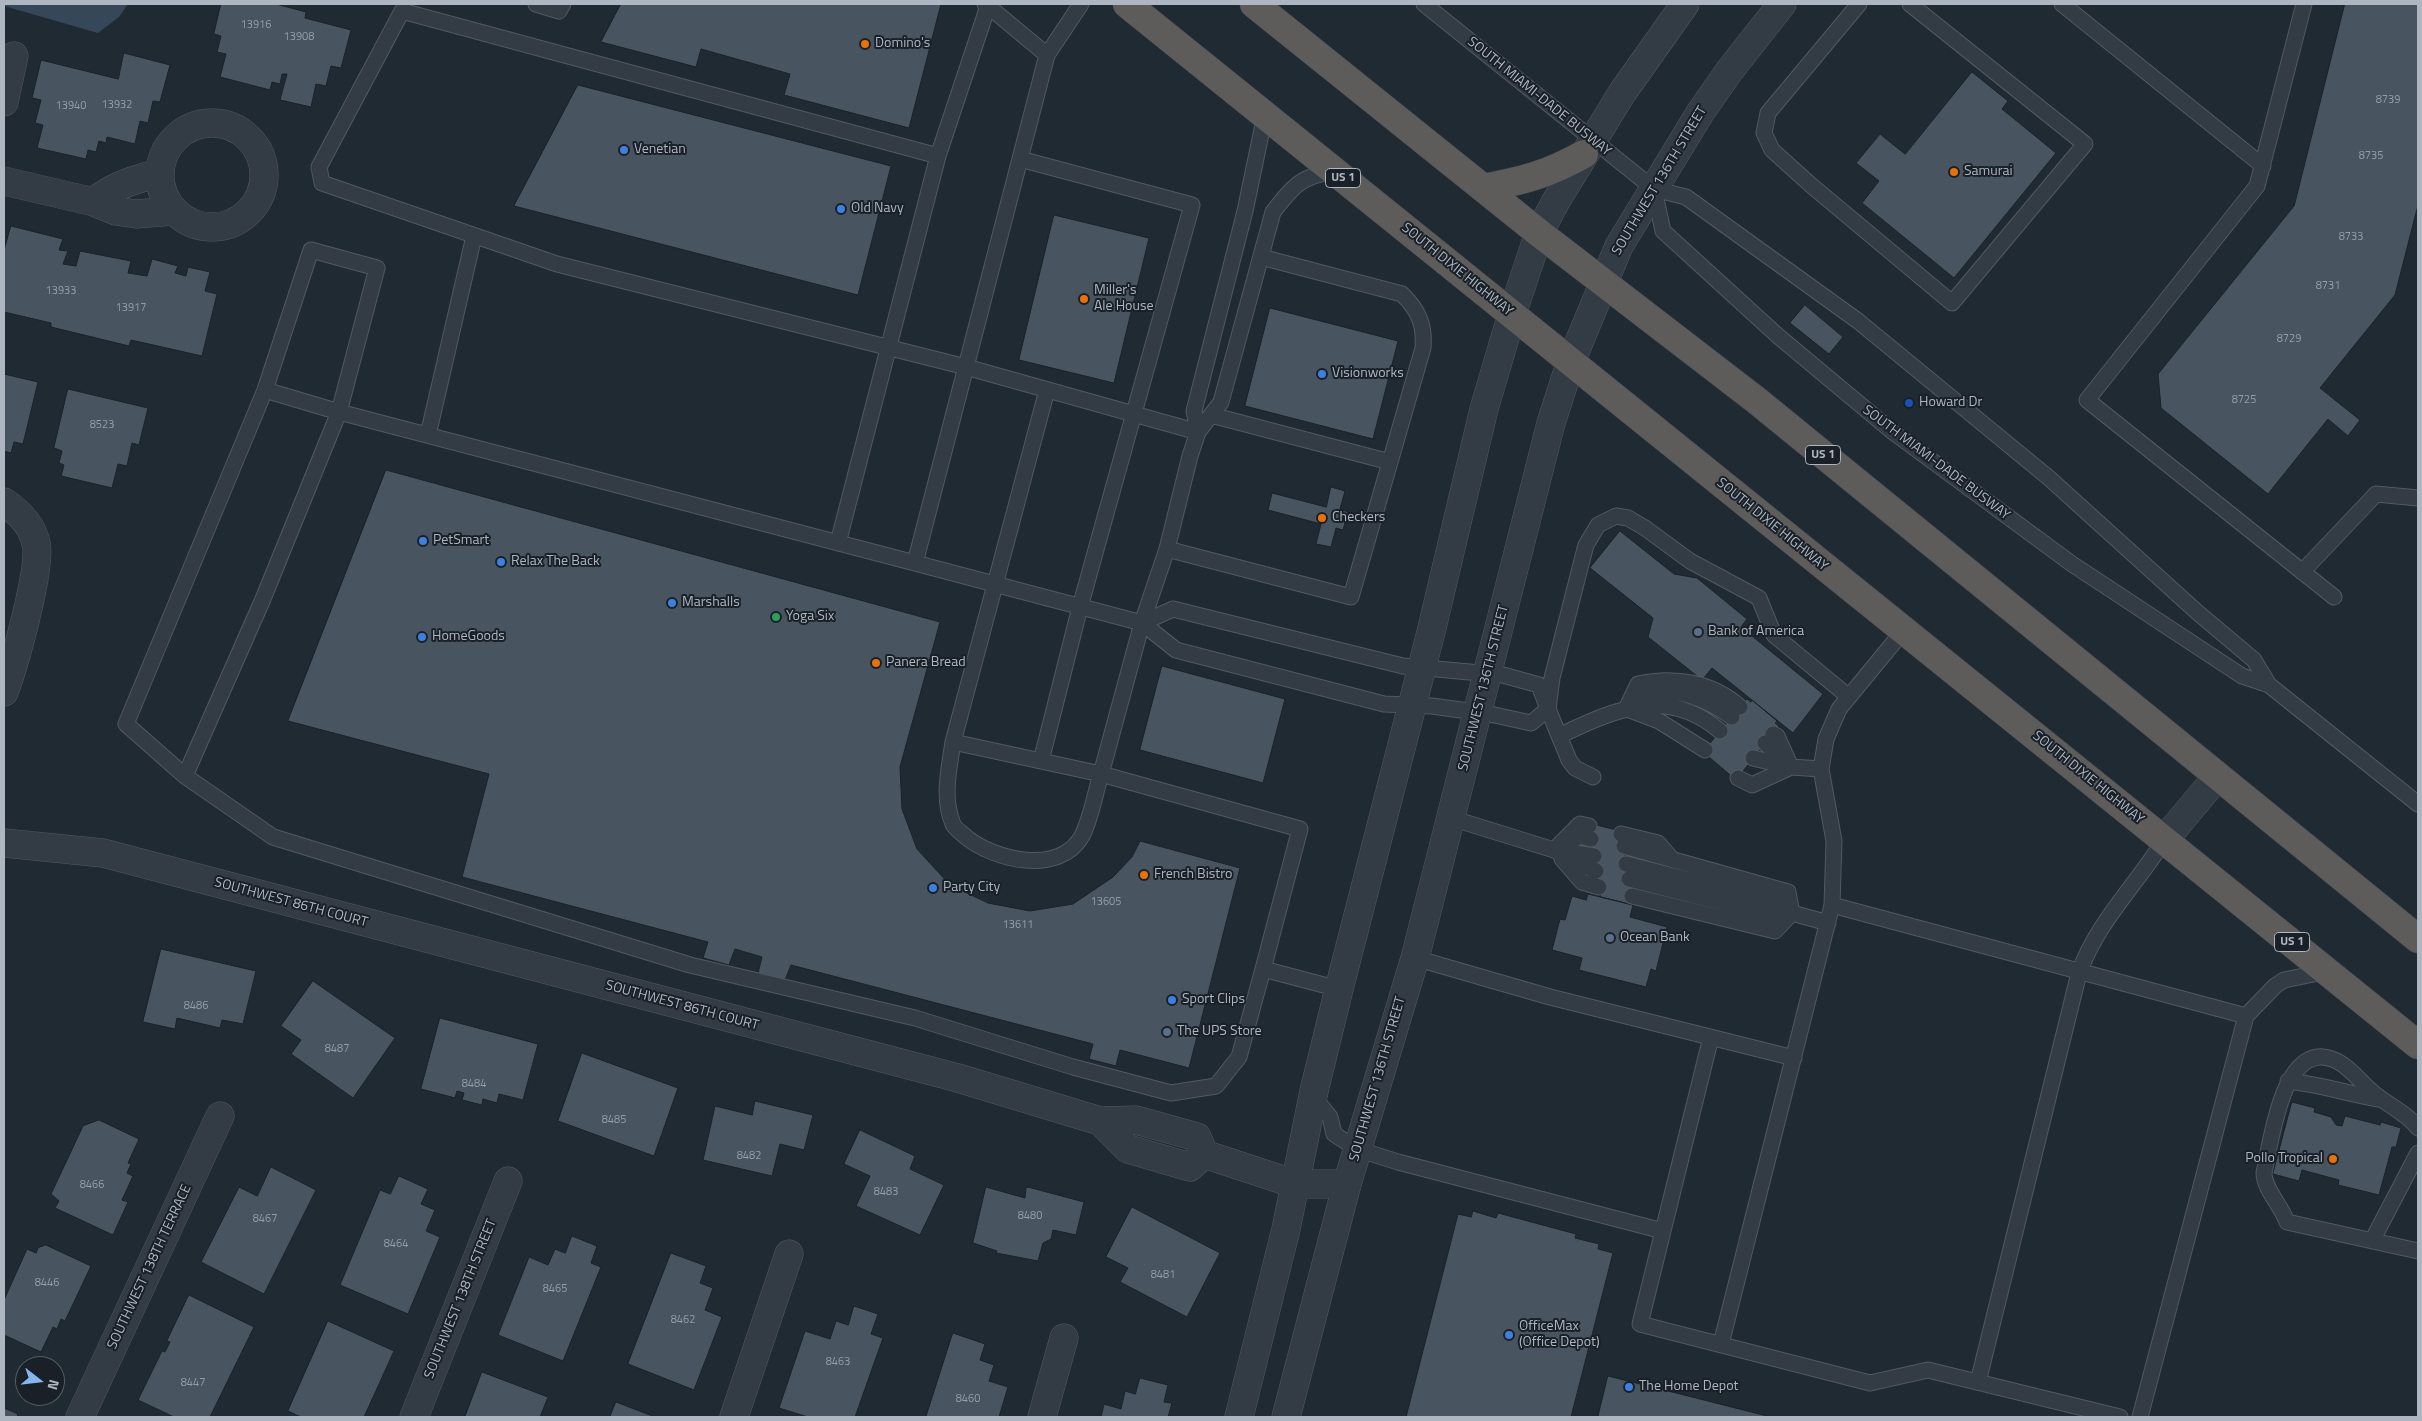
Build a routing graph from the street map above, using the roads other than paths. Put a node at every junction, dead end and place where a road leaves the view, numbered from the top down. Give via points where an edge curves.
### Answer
1 (536, 4) edge
2 (563, 4) edge
3 (1081, 4) edge
4 (1126, 4) edge
5 (1254, 4) edge
6 (1424, 4) edge
7 (1685, 4) edge
8 (1782, 4) edge
9 (1858, 4) edge
10 (1910, 4) edge
11 (2062, 4) edge
12 (2304, 4) edge
13 (986, 5) edge
14 (14, 56) dead end
15 (1048, 56) junction
16 (4, 102) edge
17 (1265, 114) junction
18 (1588, 147) junction
19 (938, 156) junction
20 (1020, 159) junction
21 (2262, 166) junction
22 (1334, 171) junction
23 (159, 173) junction
24 (4, 182) edge
25 (1483, 188) junction
26 (1654, 190) junction
27 (94, 202) junction
28 (174, 211) junction
29 (1540, 233) junction
30 (474, 236) junction
31 (1261, 257) junction
32 (1604, 281) junction
33 (1512, 314) junction
34 (889, 348) junction
35 (1570, 364) junction
36 (966, 367) junction
37 (266, 390) junction
38 (1047, 390) junction
39 (339, 412) junction
40 (1135, 415) junction
41 (1211, 415) junction
42 (1198, 432) junction
43 (428, 435) junction
44 (1390, 462) junction
45 (2418, 498) edge
46 (4, 502) edge
47 (838, 542) junction
48 (1167, 549) junction
49 (915, 563) junction
50 (2302, 572) junction
51 (996, 584) junction
52 (2334, 597) dead end
53 (1080, 606) junction
54 (1142, 623) junction
55 (1904, 630) junction
56 (1422, 667) junction
57 (1488, 674) junction
58 (2268, 685) junction
59 (4, 692) edge
60 (1849, 697) junction
61 (1412, 705) junction
62 (1548, 709) junction
63 (1626, 709) junction
64 (1478, 712) junction
65 (1736, 712) dead end
66 (1720, 731) dead end
67 (1559, 736) junction
68 (1769, 738) dead end
69 (953, 742) junction
70 (1705, 750) dead end
71 (1754, 758) dead end
72 (1041, 761) junction
73 (1791, 767) junction
74 (1821, 769) junction
75 (1101, 774) junction
76 (185, 776) junction
77 (1593, 777) dead end
78 (2217, 777) junction
79 (1738, 778) dead end
80 (2418, 804) edge
81 (1451, 818) junction
82 (1590, 832) dead end
83 (2165, 839) junction
84 (1622, 840) dead end
85 (4, 843) edge
86 (1554, 850) junction
87 (1594, 856) dead end
88 (1626, 864) dead end
89 (1596, 871) dead end
90 (1629, 879) dead end
91 (1599, 887) dead end
92 (1632, 896) dead end
93 (1832, 905) junction
94 (1792, 913) junction
95 (1828, 923) junction
96 (2418, 940) edge
97 (1415, 958) junction
98 (1263, 969) junction
99 (2328, 971) junction
100 (2079, 973) junction
101 (1339, 989) junction
102 (2246, 1016) junction
103 (1711, 1037) junction
104 (2418, 1044) edge
105 (1794, 1058) junction
106 (2288, 1081) junction
107 (1313, 1096) junction
108 (2379, 1099) junction
109 (220, 1116) dead end
110 (2418, 1128) edge
111 (1357, 1148) junction
112 (2418, 1153) edge
113 (508, 1180) dead end
114 (1295, 1184) junction
115 (1347, 1184) junction
116 (1663, 1231) junction
117 (2373, 1239) junction
118 (2418, 1251) edge
119 (789, 1254) dead end
120 (1064, 1338) dead end
121 (1721, 1344) junction
122 (1978, 1382) junction
123 (80, 1417) edge
124 (414, 1417) edge
125 (734, 1417) edge
126 (1042, 1417) edge
127 (1238, 1417) edge
128 (1286, 1417) edge
129 (2120, 1417) edge
130 (2140, 1417) edge

1 - 2 lane via 559,11
3 - 15 lane
4 - 17 highway, SOUTH DIXIE HIGHWAY / US 1
5 - 25 highway, US 1
6 - 18 lane, SOUTH MIAMI-DADE BUSWAY
7 - 18 street
8 - 26 street, SOUTHWEST 136TH STREET via 1730,70
9 - 10 lane via 1768,113 1764,132 1772,150 1952,303 2085,144
11 - 21 lane
12 - 21 lane
13 - 15 lane
13 - 19 lane
14 - 16 street
15 - 20 lane
17 - 22 highway, SOUTH DIXIE HIGHWAY / US 1
17 - 42 lane via 1245,211 1194,411
18 - 25 highway via 1556,170
18 - 26 lane, SOUTH MIAMI-DADE BUSWAY
18 - 29 street
19 - 30 lane via 402,11 319,167 322,183
19 - 34 lane
20 - 36 lane
20 - 40 lane via 1192,205
21 - 50 lane via 2257,186 2087,400
22 - 31 lane via 1311,175 1288,192 1273,212
22 - 33 highway, SOUTH DIXIE HIGHWAY / US 1
23 - 27 street via 107,191
23 - 28 street via 161,187
23 - 28 street via 163,156 172,140 186,129 204,123 221,123 238,129 252,140 261,156 265,174 262,192 254,208 240,220 223,227 205,227 188,222
24 - 27 street
25 - 29 highway, US 1
26 - 32 street, SOUTHWEST 136TH STREET via 1619,246
26 - 58 lane, SOUTH MIAMI-DADE BUSWAY via 1686,197 1842,309 1928,377 2049,478 2254,660
26 - 58 lane, SOUTH MIAMI-DADE BUSWAY via 1663,231 1778,336 1892,432 2072,564 2242,676
27 - 28 street via 116,211 136,214
29 - 32 highway, US 1
29 - 33 street
30 - 34 lane via 557,264
30 - 43 lane
31 - 41 lane via 1221,402
31 - 44 lane via 1402,294 1412,304 1422,320 1423,348
32 - 35 street, SOUTHWEST 136TH STREET
32 - 78 highway, US 1 via 1763,406
33 - 35 highway, SOUTH DIXIE HIGHWAY / US 1
33 - 56 street via 1484,410
34 - 36 lane
34 - 47 lane
35 - 55 highway, SOUTH DIXIE HIGHWAY / US 1
35 - 57 street, SOUTHWEST 136TH STREET via 1551,423
36 - 38 lane
36 - 49 lane
37 - 39 lane
37 - 39 lane via 311,250 377,268
37 - 76 lane via 126,724
38 - 40 lane
38 - 51 lane
39 - 43 lane
39 - 76 lane via 263,599
40 - 42 lane
40 - 53 lane
41 - 42 lane
41 - 44 lane
42 - 48 lane
43 - 47 lane
44 - 48 lane via 1351,597
45 - 50 lane via 2376,494
46 - 59 street via 25,519 38,552 26,616
47 - 49 lane
48 - 54 lane
49 - 51 lane
50 - 52 lane
51 - 53 lane
51 - 69 lane
53 - 54 lane
53 - 72 lane
54 - 56 lane via 1173,609 1403,666
54 - 61 lane via 1176,650 1384,704
54 - 75 lane
55 - 60 lane
55 - 83 highway, SOUTH DIXIE HIGHWAY / US 1
56 - 57 lane
56 - 61 street
57 - 62 lane via 1539,685
57 - 64 street, SOUTHWEST 136TH STREET
58 - 80 lane, SOUTH MIAMI-DADE BUSWAY
60 - 62 lane via 1774,635 1759,598 1690,561 1628,518 1616,516 1598,525 1586,545 1552,678
60 - 74 lane via 1826,739
61 - 64 lane
61 - 101 street
62 - 64 lane via 1531,723
62 - 67 lane
63 - 65 lane via 1641,697 1679,694 1698,697
63 - 66 lane via 1658,705 1680,707 1699,715
63 - 67 lane
63 - 70 lane via 1659,721
64 - 81 street, SOUTHWEST 136TH STREET
67 - 77 lane via 1575,768
68 - 73 lane via 1777,736
69 - 72 lane
69 - 75 lane via 946,788 953,826 980,848 1012,859 1044,860 1062,855 1081,837
71 - 73 lane
72 - 75 lane
73 - 74 lane
73 - 79 lane via 1752,785
74 - 93 lane via 1834,841
75 - 98 lane via 1300,829
76 - 98 lane via 273,837 690,964 915,1018 1073,1067 1171,1093 1216,1086 1240,1057
78 - 83 street
78 - 96 highway, US 1
81 - 86 lane
81 - 97 street, SOUTHWEST 136TH STREET
82 - 86 lane via 1580,824
83 - 99 highway, SOUTH DIXIE HIGHWAY / US 1
83 - 100 lane via 2097,933
84 - 94 lane via 1671,858 1788,892
85 - 114 street, SOUTHWEST 86TH COURT via 103,853 958,1078 1100,1121 1128,1149 1190,1167 1204,1154
86 - 87 lane
86 - 89 lane
86 - 91 lane via 1582,882
88 - 94 lane via 1781,903
90 - 94 lane via 1779,918
92 - 94 lane via 1775,931
93 - 95 lane
93 - 100 lane
94 - 95 lane
95 - 105 lane
97 - 103 lane via 1550,997
97 - 111 street, SOUTHWEST 136TH STREET
98 - 101 lane
99 - 102 lane via 2284,980
99 - 104 highway, SOUTH DIXIE HIGHWAY / US 1
100 - 102 lane
100 - 122 lane
101 - 107 street
102 - 130 lane
103 - 105 lane
103 - 116 lane
105 - 121 lane
106 - 108 lane
106 - 108 lane via 2303,1061 2314,1056 2325,1057 2341,1063
106 - 117 lane via 2264,1173 2264,1180 2282,1207 2286,1222
107 - 111 lane via 1330,1117 1334,1134
107 - 114 street
108 - 110 lane
109 - 123 street, SOUTHWEST 138TH TERRACE
111 - 115 street, SOUTHWEST 136TH STREET
111 - 116 lane via 1398,1162
112 - 117 lane
113 - 124 street, SOUTHWEST 138TH STREET
114 - 115 street
114 - 127 street
115 - 128 street, SOUTHWEST 136TH STREET
116 - 121 lane via 1640,1324
117 - 118 lane
119 - 125 street
120 - 126 street
121 - 122 lane via 1870,1382 1928,1370
122 - 129 lane

